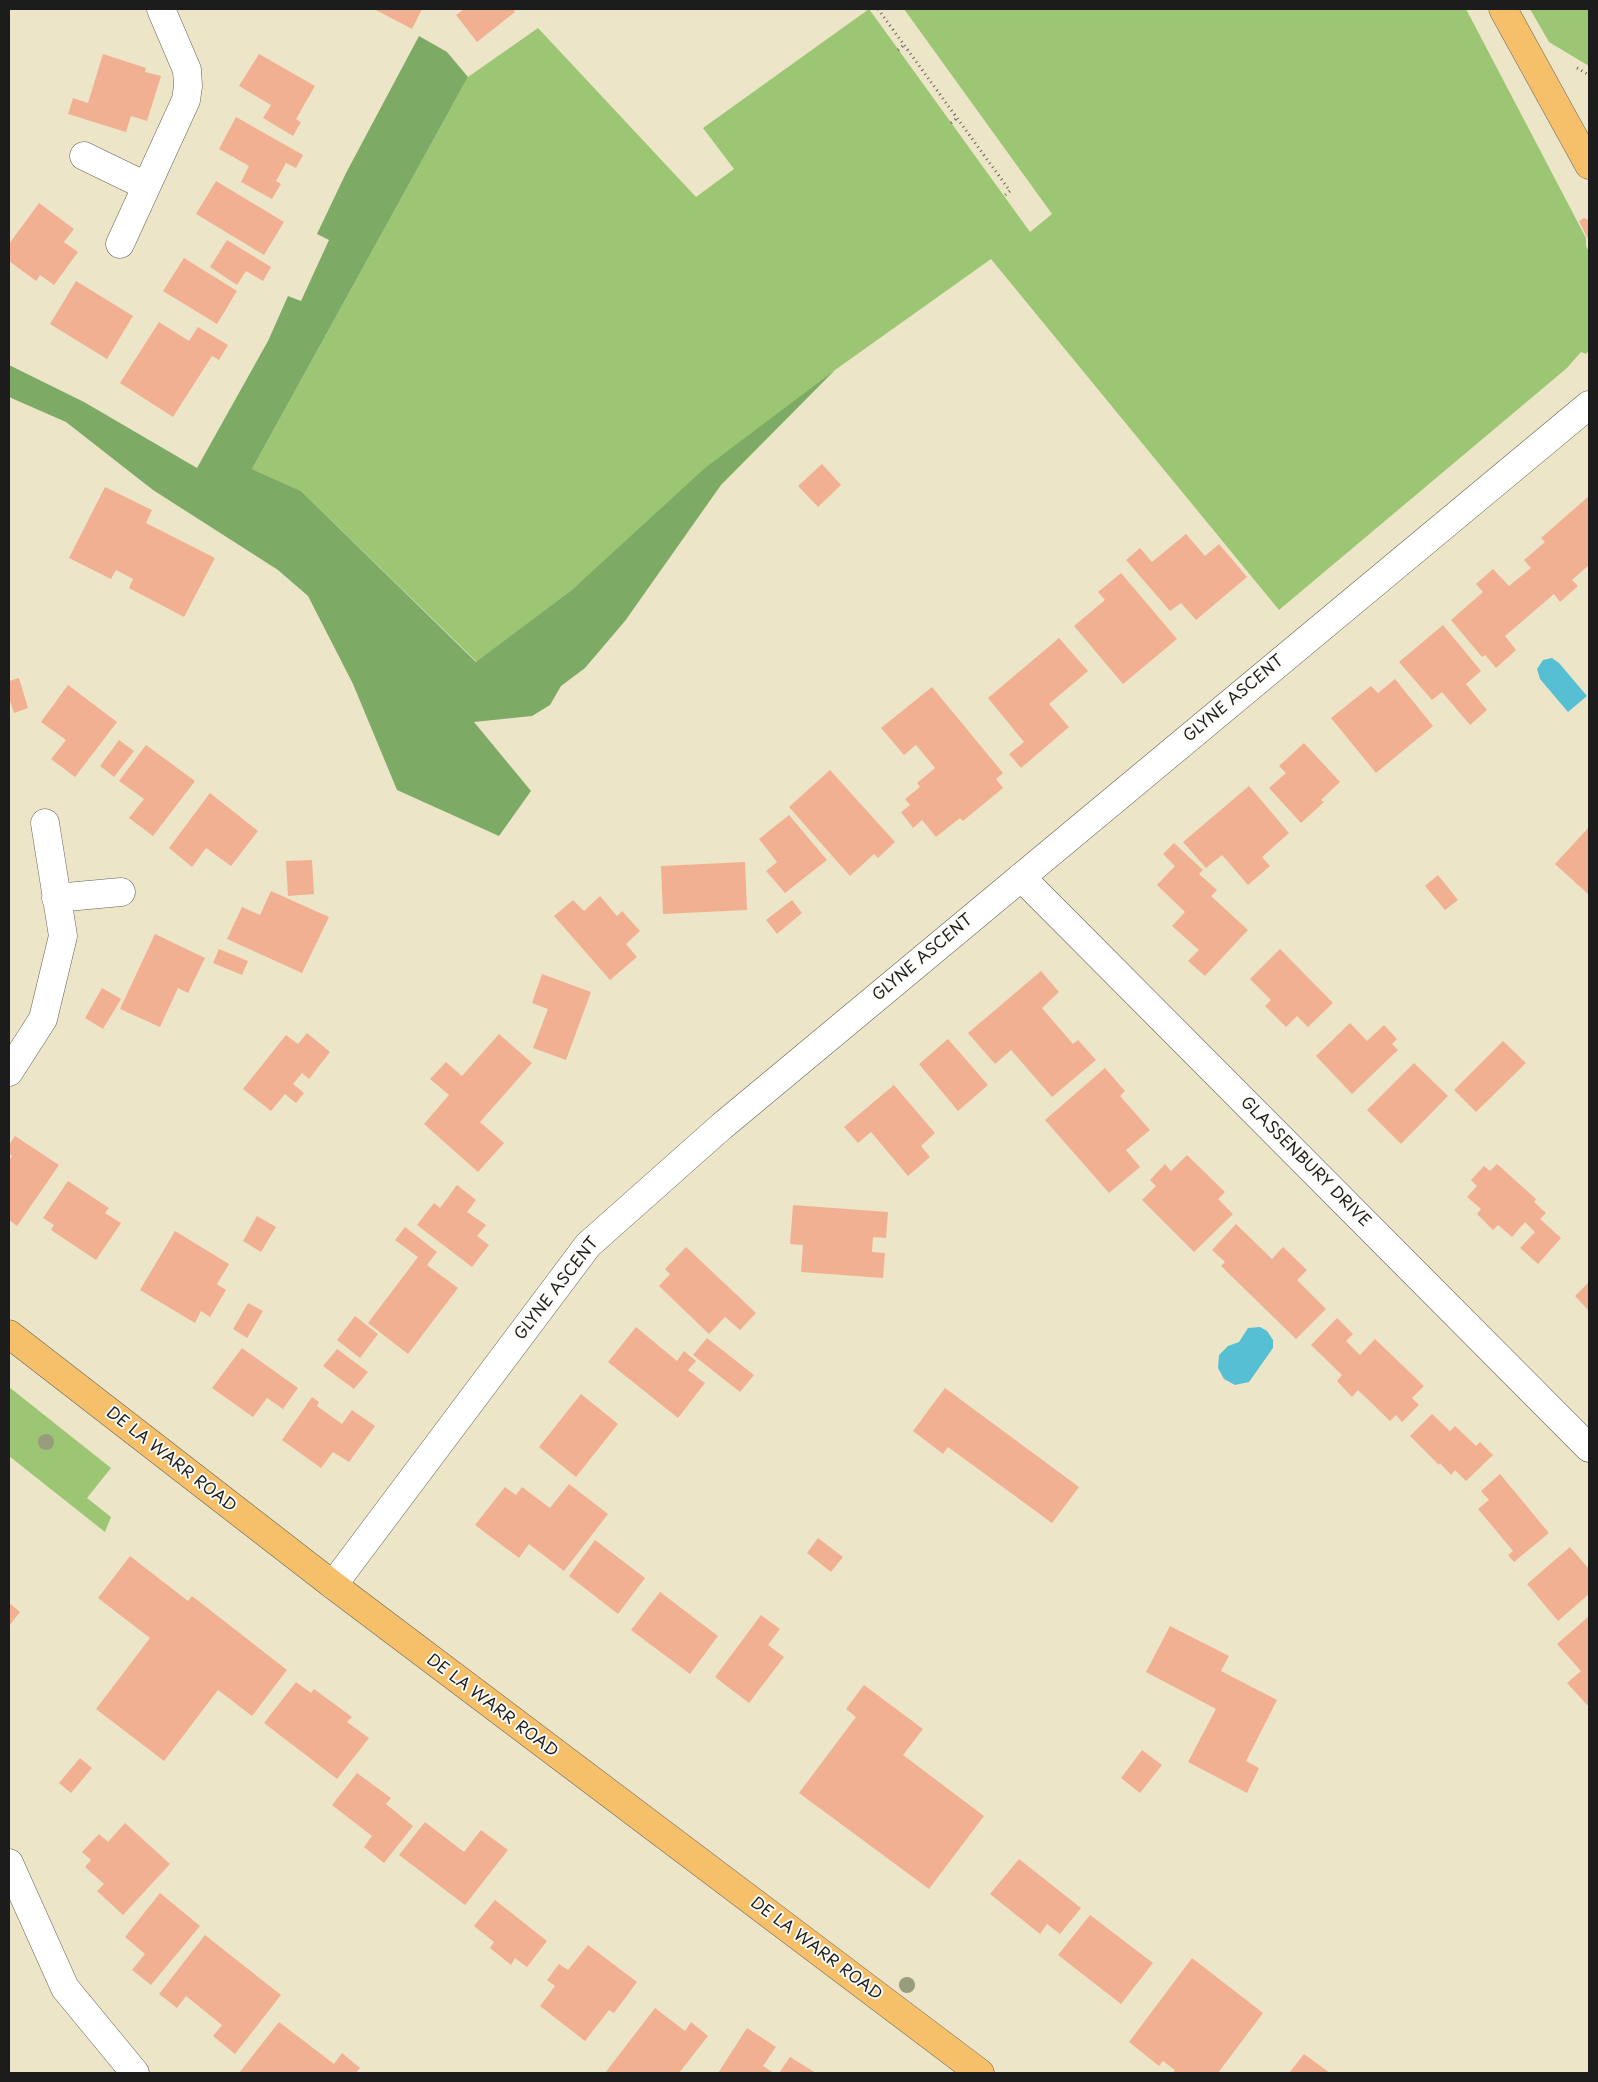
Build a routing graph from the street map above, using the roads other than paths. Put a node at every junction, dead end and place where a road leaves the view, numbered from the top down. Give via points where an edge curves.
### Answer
1 (161, 9) edge
2 (1503, 9) edge
3 (84, 156) dead end
4 (1589, 165) edge
5 (146, 186) junction
6 (120, 244) dead end
7 (1589, 405) edge
8 (45, 824) dead end
9 (1020, 877) junction
10 (121, 892) dead end
11 (56, 898) junction
12 (9, 1072) edge
13 (9, 1334) edge
14 (1589, 1448) edge
15 (333, 1585) junction
16 (9, 1863) edge
17 (19, 1917) edge
18 (135, 2073) edge
19 (980, 2073) edge

1 - 5 street via 187,70 188,86 186,100
2 - 4 main road
3 - 5 street
5 - 6 street
7 - 9 street, GLYNE ASCENT
8 - 11 street
9 - 14 street, GLASSENBURY DRIVE
9 - 15 street, GLYNE ASCENT via 722,1126 588,1245
10 - 11 street
11 - 12 street via 63,936 43,1019
13 - 15 main road, DE LA WARR ROAD
15 - 19 main road, DE LA WARR ROAD
16 - 17 street
17 - 18 street via 66,1988

